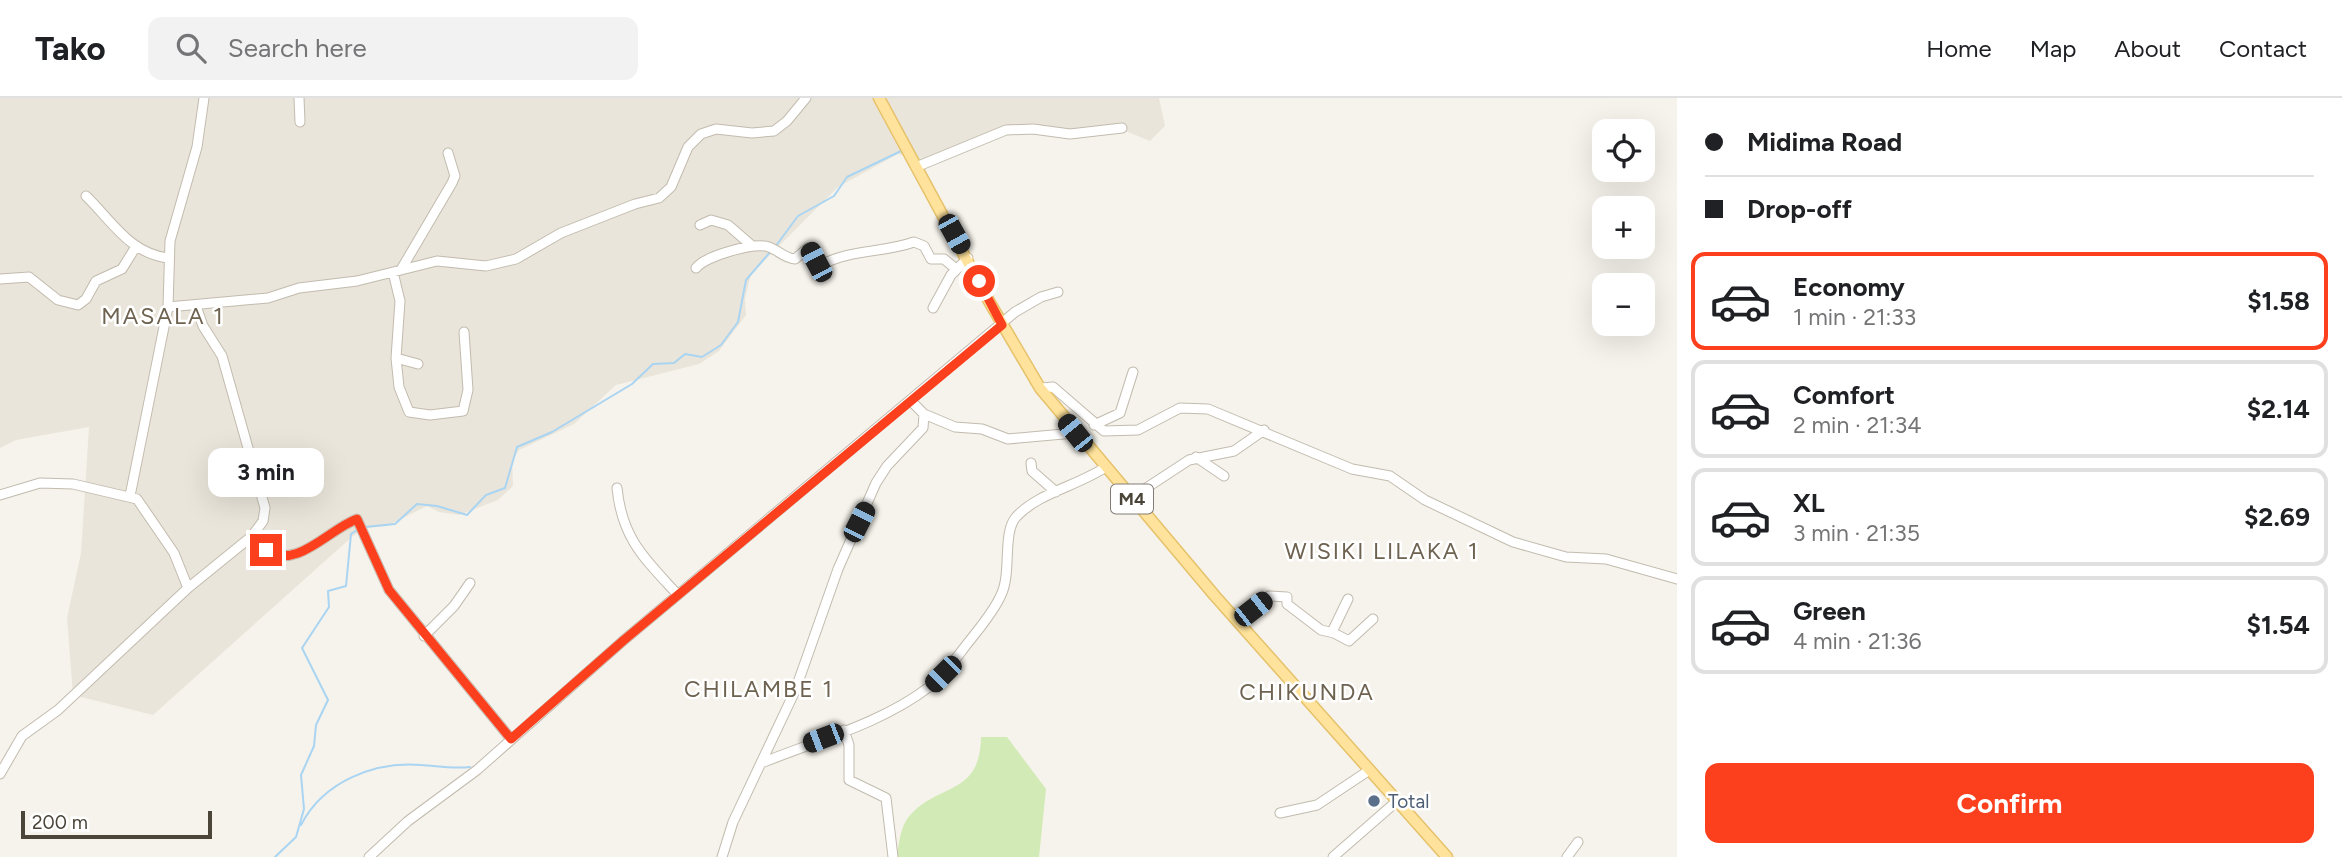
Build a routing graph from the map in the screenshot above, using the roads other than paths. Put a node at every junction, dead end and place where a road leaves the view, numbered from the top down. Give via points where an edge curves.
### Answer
1 (204, 98) edge
2 (299, 98) edge
3 (806, 98) edge
4 (879, 98) edge
5 (300, 122) dead end
6 (1122, 128) dead end
7 (448, 153) dead end
8 (916, 167) junction
9 (86, 196) dead end
10 (700, 225) dead end
11 (751, 245) junction
12 (135, 248) junction
13 (168, 258) junction
14 (968, 258) junction
15 (696, 268) dead end
16 (956, 269) junction
17 (398, 270) junction
18 (0, 279) edge
19 (1058, 292) dead end
20 (196, 306) junction
21 (168, 307) junction
22 (933, 308) dead end
23 (1002, 325) junction
24 (464, 332) dead end
25 (396, 358) junction
26 (418, 364) dead end
27 (1133, 372) dead end
28 (1040, 388) junction
29 (910, 400) junction
30 (924, 414) junction
31 (1094, 425) junction
32 (1264, 430) junction
33 (1075, 433) junction
34 (1196, 457) junction
35 (1031, 463) dead end
36 (1104, 468) junction
37 (1224, 476) dead end
38 (617, 488) dead end
39 (1056, 492) junction
40 (0, 495) edge
41 (130, 496) junction
42 (1131, 498) junction
43 (266, 550) dead end
44 (1677, 579) edge
45 (470, 583) dead end
46 (188, 589) junction
47 (678, 595) junction
48 (1349, 599) dead end
49 (1373, 619) dead end
50 (1237, 621) junction
51 (1334, 633) junction
52 (424, 636) junction
53 (844, 730) junction
54 (511, 739) junction
55 (764, 762) junction
56 (1368, 771) junction
57 (0, 774) edge
58 (1396, 802) junction
59 (1280, 813) dead end
60 (1577, 842) dead end
61 (720, 856) edge
62 (369, 857) edge
63 (894, 857) edge
64 (1334, 857) edge
65 (1447, 857) edge
66 (1567, 857) edge

1 - 13 street via 197,147
2 - 5 street
3 - 17 street via 774,131 716,129 701,134 688,147 671,187 659,198 561,233 524,256 486,266 448,260
4 - 8 main road, M4
6 - 8 street via 1070,134 1006,130
7 - 17 street via 455,176
8 - 14 main road, M4
9 - 12 street
10 - 11 street via 710,220 728,225
11 - 15 street via 704,259
11 - 16 street via 766,246 795,259 808,248 821,265 859,250 914,242 924,246 932,259 944,259
12 - 13 street
12 - 18 street via 122,269 96,281 78,304 58,300 29,277
13 - 21 street
14 - 16 street
14 - 23 main road, M4
16 - 22 street
17 - 20 street via 357,281 306,286 268,298
17 - 25 street
19 - 23 street via 1022,307
20 - 21 street
20 - 46 street via 222,356 265,515 252,536
21 - 41 street
23 - 28 main road, M4
23 - 29 street
24 - 25 street via 468,390 463,411 408,412
25 - 26 street
27 - 31 street via 1120,412
28 - 31 street via 1058,390
28 - 33 main road, M4
29 - 30 street
29 - 47 street
30 - 33 street via 955,427 982,429 1016,440
30 - 55 street via 923,428 879,476
31 - 32 street via 1112,432 1138,430 1191,407
32 - 34 street via 1234,451
32 - 44 street via 1352,469 1390,476 1425,500 1513,542 1566,557 1606,559
33 - 36 main road, M4
34 - 37 street
34 - 42 street
35 - 39 street via 1032,471
36 - 39 street
36 - 42 main road, M4
38 - 47 street via 620,515 641,555
39 - 53 street via 1015,519 1001,596 943,674 899,707
40 - 41 street via 34,483 73,484
41 - 46 street via 150,515 174,554
42 - 50 main road, M4
43 - 52 street via 284,556 309,550 338,526 357,519 389,590
45 - 52 street
46 - 57 street via 58,710 22,736
47 - 54 street
48 - 51 street
49 - 51 street via 1349,641
50 - 51 street via 1269,596 1287,597 1287,604 1321,630
50 - 56 main road, M4
52 - 54 street
53 - 55 street
53 - 63 street via 849,780 886,798
54 - 62 street
55 - 61 street
56 - 58 main road, M4
56 - 59 street via 1317,804
58 - 64 street
58 - 65 main road, M4
60 - 66 street

